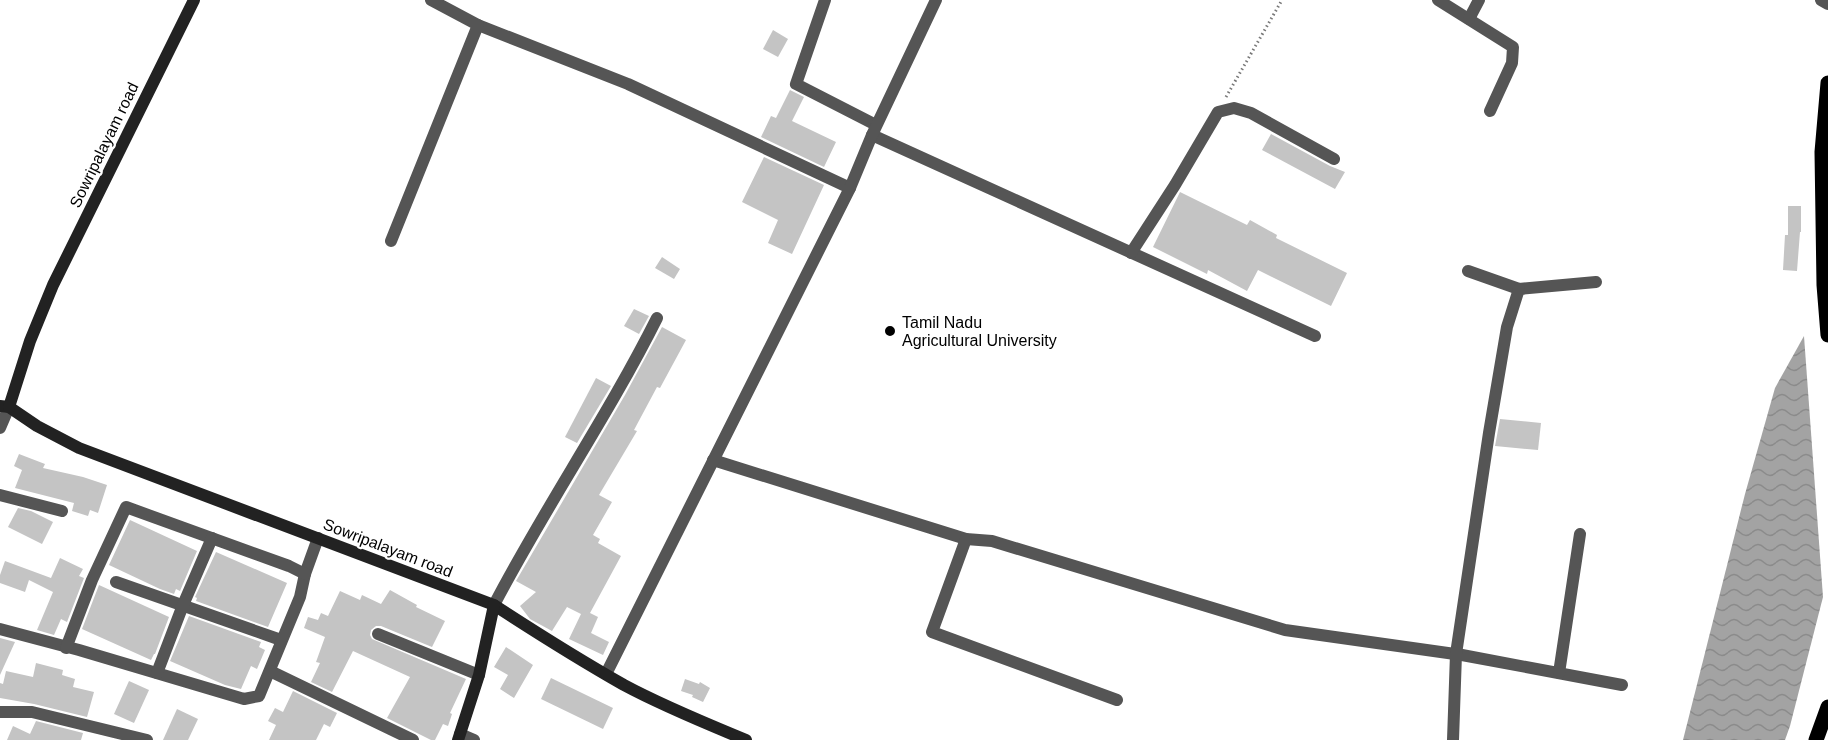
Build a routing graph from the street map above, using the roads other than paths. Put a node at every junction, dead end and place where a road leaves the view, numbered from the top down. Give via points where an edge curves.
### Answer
1 (194, 0) edge
2 (431, 0) edge
3 (825, 0) edge
4 (936, 0) edge
5 (1438, 0) edge
6 (1479, 0) edge
7 (1821, 0) edge
8 (1828, 4) edge
9 (1469, 19) junction
10 (478, 25) junction
11 (1828, 83) edge
12 (1490, 111) dead end
13 (874, 130) junction
14 (1334, 159) dead end
15 (850, 188) junction
16 (1826, 200) edge
17 (391, 241) dead end
18 (1131, 253) junction
19 (1468, 271) dead end
20 (1596, 282) dead end
21 (1519, 289) junction
22 (657, 318) dead end
23 (1828, 335) edge
24 (1315, 336) dead end
25 (5, 407) edge
26 (0, 428) edge
27 (713, 460) junction
28 (0, 495) edge
29 (62, 511) dead end
30 (1580, 534) dead end
31 (212, 538) junction
32 (318, 538) junction
33 (966, 539) junction
34 (304, 574) junction
35 (116, 582) dead end
36 (183, 604) junction
37 (494, 605) junction
38 (0, 629) edge
39 (378, 634) dead end
40 (281, 640) junction
41 (66, 648) junction
42 (1456, 654) junction
43 (270, 671) junction
44 (157, 673) junction
45 (1558, 673) junction
46 (606, 674) junction
47 (479, 675) junction
48 (1622, 685) dead end
49 (1117, 700) dead end
50 (1828, 707) edge
51 (0, 712) edge
52 (102, 735) edge
53 (459, 737) edge
54 (147, 740) edge
55 (413, 740) edge
56 (474, 740) edge
57 (746, 740) edge
58 (1453, 740) edge
59 (1816, 740) edge

1 - 25 street, Sowripalayam road via 52,285
2 - 10 street
3 - 13 street via 796,84
4 - 13 street
5 - 9 street
6 - 9 street
7 - 8 street
9 - 12 street via 1513,47 1512,63
10 - 15 street via 628,84
10 - 17 street
11 - 16 main road via 1822,152
13 - 15 street
13 - 18 street
14 - 18 street via 1251,113 1234,108 1218,112
15 - 27 street
16 - 23 main road via 1824,285
18 - 24 street
19 - 21 street
20 - 21 street
21 - 42 street via 1506,327
22 - 37 street
25 - 26 street
25 - 32 street, Sowripalayam road via 79,448
27 - 33 street
27 - 46 street
28 - 29 street
30 - 45 street
31 - 34 street
31 - 36 street
31 - 41 street via 126,507
32 - 34 street
32 - 37 street, Sowripalayam road
33 - 42 street via 992,541 1285,630
33 - 49 street via 932,632
34 - 40 street via 300,597
35 - 36 street
36 - 40 street
36 - 44 street
37 - 46 street, Sowripalayam road
37 - 47 street
38 - 41 street
39 - 47 street
40 - 43 street
41 - 44 street
42 - 45 street
42 - 58 street
43 - 44 street via 259,696 244,699
43 - 55 street
45 - 48 street
46 - 57 street, Sowripalayam road
47 - 53 street
50 - 59 main road
51 - 52 street via 32,712
52 - 54 street
53 - 56 street

